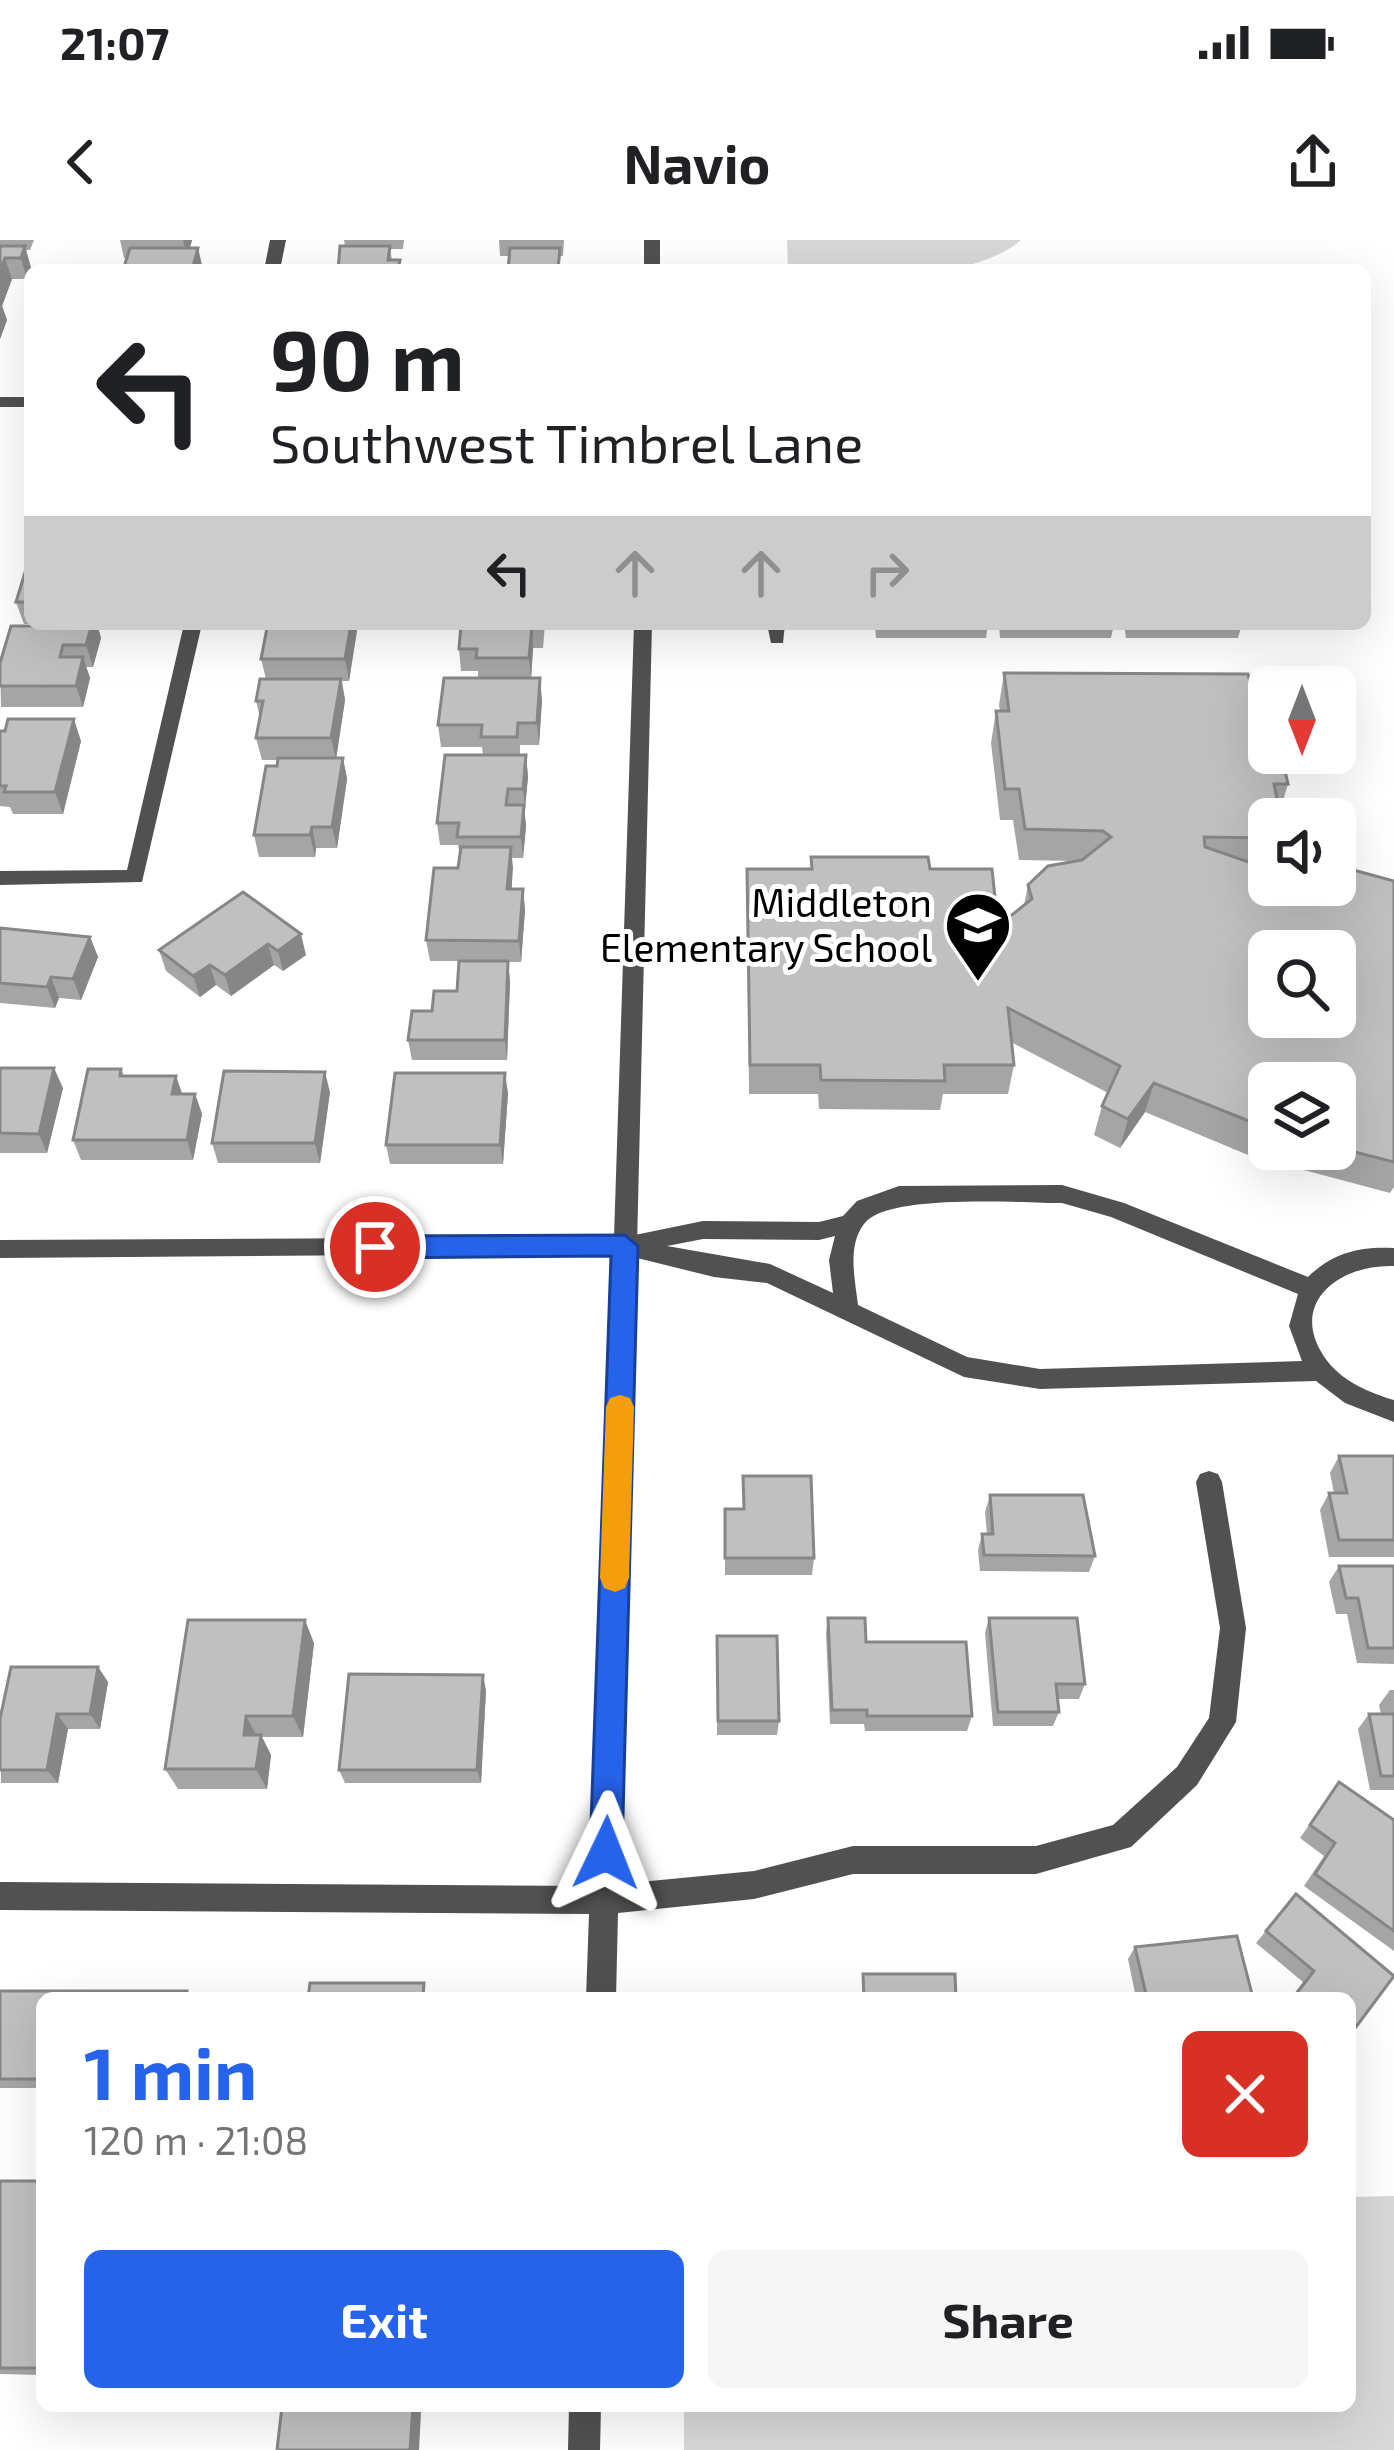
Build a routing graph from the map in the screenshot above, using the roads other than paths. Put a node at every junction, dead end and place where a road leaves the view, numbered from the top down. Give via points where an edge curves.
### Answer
1 (193, 630) edge
2 (643, 630) edge
3 (0, 878) edge
4 (850, 1223) junction
5 (625, 1246) junction
6 (0, 1249) edge
7 (1394, 1257) edge
8 (1309, 1288) junction
9 (846, 1308) junction
10 (1321, 1371) junction
11 (1394, 1411) edge
12 (1209, 1482) dead end
13 (0, 1896) edge
14 (604, 1900) junction
15 (601, 1992) edge
16 (585, 2412) edge
17 (584, 2450) edge

1 - 3 street via 135,878
2 - 5 street
4 - 5 street via 819,1231 703,1230
4 - 8 street via 865,1207 899,1195 1062,1194
4 - 9 street via 841,1260
5 - 6 street
5 - 9 street via 770,1274
5 - 14 street
7 - 8 street via 1363,1256
8 - 10 street via 1301,1329
9 - 10 street via 964,1367 1040,1379
10 - 11 street via 1359,1400
12 - 14 street via 1233,1628 1222,1722 1187,1776 1121,1837 1036,1860 853,1860 754,1885
13 - 14 street
14 - 15 street
16 - 17 street

